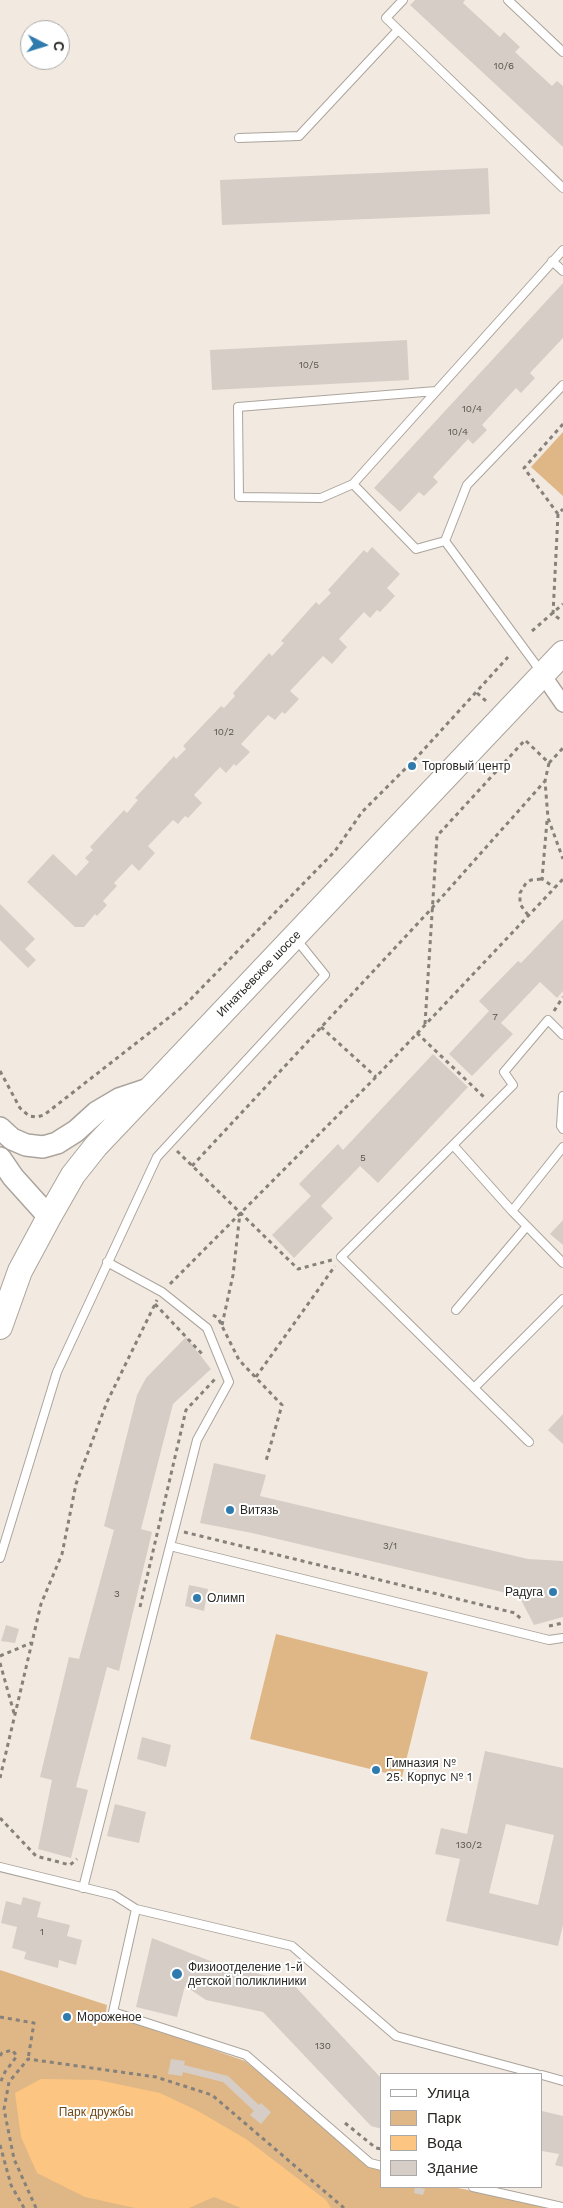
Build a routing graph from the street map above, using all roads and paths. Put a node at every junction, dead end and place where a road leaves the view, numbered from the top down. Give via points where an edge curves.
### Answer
1 (403, 0) edge
2 (508, 0) edge
3 (398, 30) junction
4 (563, 52) edge
5 (239, 138) dead end
6 (563, 188) edge
7 (563, 250) edge
8 (552, 261) junction
9 (563, 271) edge
10 (563, 385) edge
11 (436, 391) junction
12 (563, 424) edge
13 (353, 484) junction
14 (563, 510) edge
15 (558, 514) junction
16 (445, 541) junction
17 (563, 604) edge
18 (553, 614) junction
19 (562, 621) edge
20 (532, 631) dead end
21 (563, 653) edge
22 (508, 657) dead end
23 (543, 675) junction
24 (477, 693) junction
25 (486, 701) dead end
26 (563, 704) edge
27 (563, 748) edge
28 (549, 763) junction
29 (545, 781) junction
30 (548, 818) junction
31 (563, 860) edge
32 (542, 879) junction
33 (563, 879) edge
34 (554, 887) junction
35 (433, 907) junction
36 (528, 916) junction
37 (295, 937) junction
38 (563, 997) edge
39 (548, 1020) junction
40 (425, 1024) junction
41 (321, 1027) junction
42 (417, 1033) junction
43 (563, 1035) edge
44 (0, 1071) edge
45 (376, 1077) junction
46 (149, 1089) junction
47 (563, 1096) edge
48 (493, 1105) junction
49 (0, 1128) edge
50 (563, 1129) edge
51 (169, 1144) junction
52 (453, 1145) junction
53 (563, 1147) edge
54 (0, 1158) edge
55 (192, 1166) junction
56 (512, 1211) junction
57 (240, 1213) junction
58 (49, 1217) junction
59 (527, 1226) junction
60 (341, 1257) junction
61 (107, 1262) junction
62 (563, 1263) edge
63 (177, 1291) dead end
64 (162, 1292) junction
65 (563, 1299) edge
66 (155, 1303) junction
67 (456, 1310) dead end
68 (210, 1313) dead end
69 (0, 1326) edge
70 (222, 1326) junction
71 (208, 1359) dead end
72 (221, 1373) dead end
73 (256, 1377) junction
74 (474, 1388) junction
75 (529, 1442) dead end
76 (266, 1461) dead end
77 (182, 1532) dead end
78 (170, 1546) junction
79 (0, 1558) edge
80 (139, 1613) dead end
81 (563, 1622) edge
82 (525, 1624) dead end
83 (542, 1628) dead end
84 (563, 1638) edge
85 (32, 1643) junction
86 (0, 1656) edge
87 (0, 1664) edge
88 (15, 1715) junction
89 (0, 1778) edge
90 (0, 1818) edge
91 (82, 1855) dead end
92 (0, 1867) edge
93 (83, 1888) junction
94 (136, 1909) junction
95 (0, 2017) edge
96 (0, 2056) edge
97 (28, 2059) junction
98 (534, 2073) edge
99 (543, 2075) edge
100 (563, 2081) edge
101 (0, 2083) edge
102 (0, 2145) edge
103 (380, 2166) edge
104 (478, 2188) edge
105 (563, 2207) edge
106 (24, 2208) edge
107 (36, 2208) edge
108 (344, 2208) edge

1 - 3 lane via 386,18
2 - 4 lane
3 - 5 lane via 299,136
3 - 6 lane
7 - 8 lane
8 - 9 lane
8 - 11 lane
10 - 16 lane via 467,485
11 - 13 lane
11 - 13 lane via 238,407 239,497 321,498
12 - 15 path via 524,468
13 - 16 lane via 416,549
14 - 15 path
15 - 18 path
16 - 23 lane
17 - 18 path
18 - 19 path
18 - 20 path
21 - 23 main road, Игнатьевское шоссе
22 - 24 path
23 - 26 street
23 - 37 main road, Игнатьевское шоссе
24 - 25 path
24 - 44 path via 362,812 335,851 177,1010 44,1115 29,1116 20,1108
27 - 28 path
28 - 29 path
28 - 35 path via 525,740 436,836
29 - 30 path
29 - 35 path
30 - 31 path
30 - 32 path
32 - 34 path
32 - 36 path via 526,883 520,893 520,904
33 - 34 path
34 - 36 path
35 - 40 path
35 - 41 path
36 - 40 path
37 - 46 main road, Игнатьевское шоссе
37 - 51 lane via 325,975
38 - 39 path
39 - 43 lane
39 - 48 lane via 504,1072 514,1085
40 - 42 path
41 - 45 path
41 - 55 path
42 - 45 path
42 - 48 path
45 - 57 path
46 - 49 main road via 119,1099 97,1112 76,1131 57,1143 43,1147 12,1139
46 - 58 main road, Игнатьевское шоссе via 96,1146
47 - 50 lane
48 - 52 lane
51 - 55 path
51 - 61 lane via 157,1157
52 - 56 lane
52 - 60 lane
53 - 56 lane
54 - 58 main road via 13,1178
55 - 57 path
56 - 59 lane
57 - 60 path via 298,1268
57 - 63 path via 169,1285
57 - 70 path via 233,1275
58 - 69 main road, Игнатьевское шоссе via 20,1271
59 - 62 lane
59 - 67 lane
60 - 73 path
60 - 74 lane
61 - 64 lane
61 - 79 lane via 56,1372
64 - 66 path
64 - 78 lane via 207,1328 229,1382 197,1440
65 - 74 lane
66 - 71 path
66 - 85 path via 107,1402 76,1484 62,1554 41,1604
68 - 70 path
70 - 73 path via 239,1360
72 - 80 path via 186,1410
73 - 76 path via 282,1404
74 - 75 lane
77 - 82 path via 515,1613
78 - 84 lane via 548,1640
78 - 93 lane
81 - 83 path
85 - 86 path
85 - 88 path
87 - 88 path
88 - 89 path
90 - 91 path via 36,1856 70,1866
92 - 93 lane
93 - 94 lane via 114,1895
94 - 98 lane via 292,1946 396,2036
94 - 103 lane via 113,2012 246,2055 370,2163
95 - 97 path via 34,2023
96 - 101 path via 12,2050 17,2056
97 - 107 path via 10,2082 4,2109 14,2159
97 - 108 path via 156,2077 212,2095
99 - 100 lane
102 - 106 path via 11,2185
104 - 105 lane

